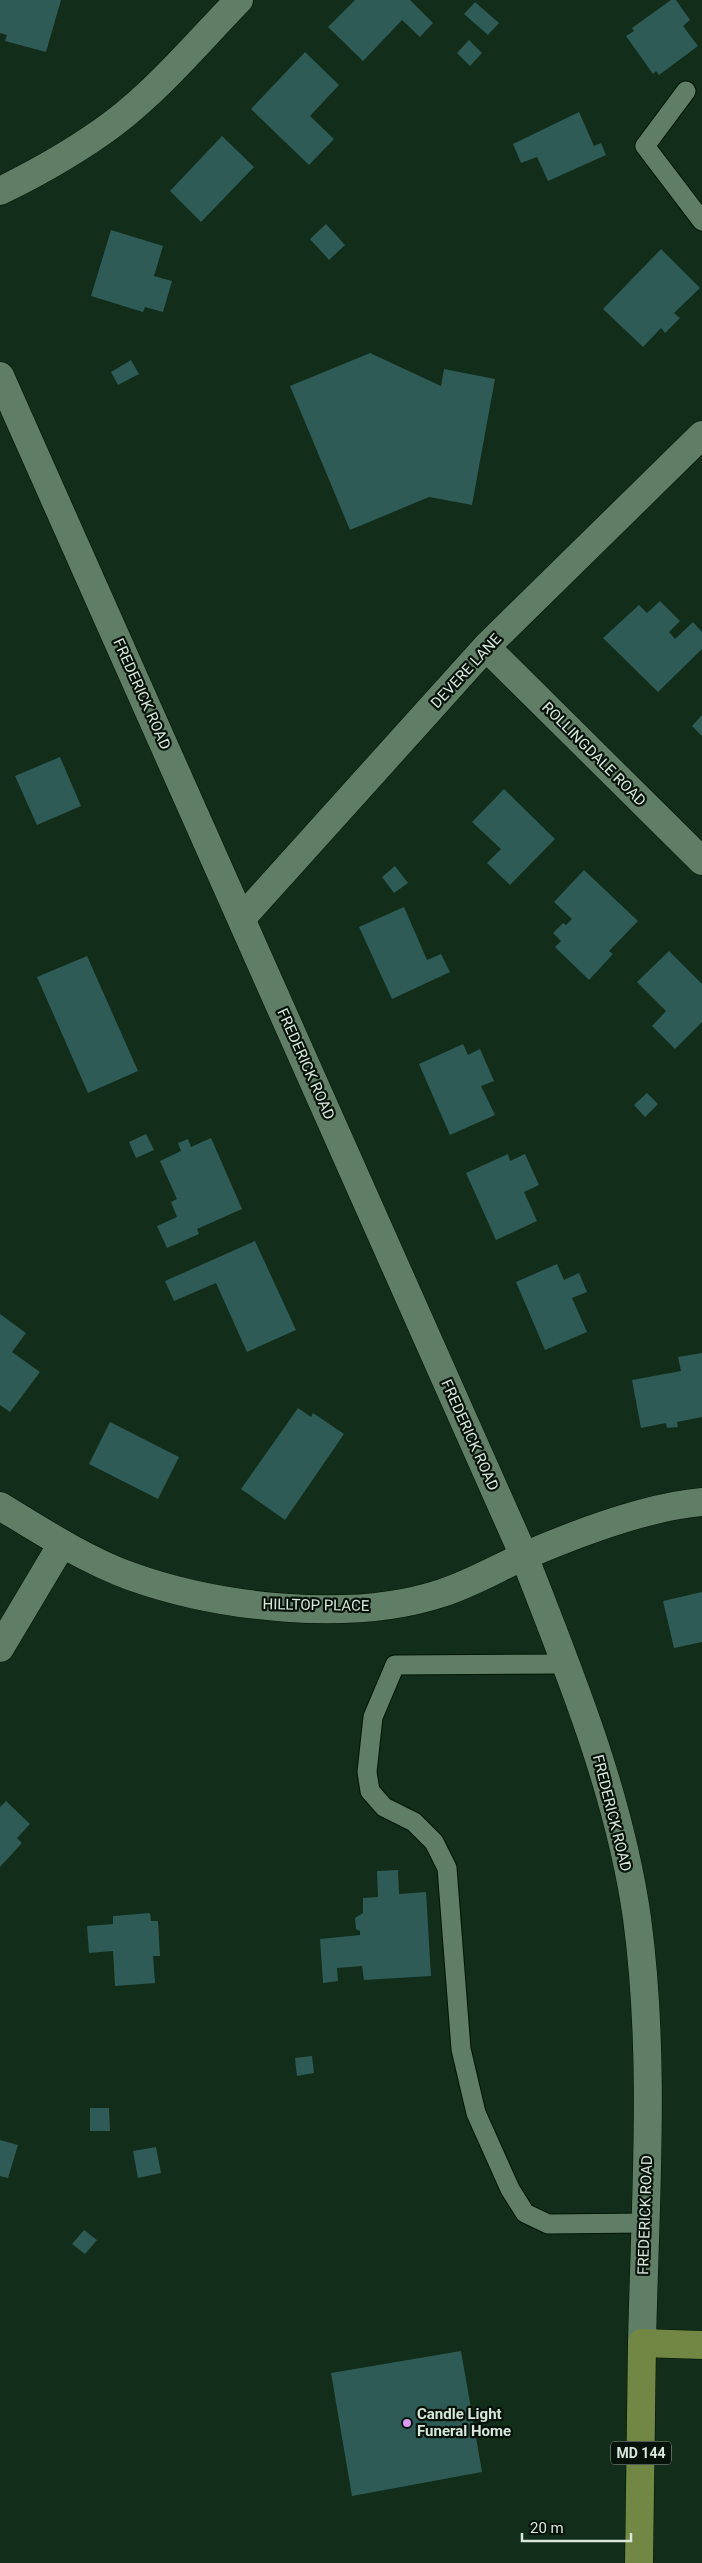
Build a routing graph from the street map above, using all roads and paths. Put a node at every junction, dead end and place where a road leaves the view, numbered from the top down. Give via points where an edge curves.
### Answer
1 (239, 0) edge
2 (686, 91) dead end
3 (0, 190) edge
4 (702, 221) edge
5 (0, 376) edge
6 (702, 434) edge
7 (486, 648) junction
8 (702, 861) edge
9 (242, 918) junction
10 (702, 1502) edge
11 (0, 1506) edge
12 (62, 1544) junction
13 (524, 1556) junction
14 (0, 1648) edge
15 (567, 1664) junction
16 (645, 2223) junction
17 (642, 2343) junction
18 (702, 2345) edge
19 (640, 2563) edge

1 - 3 street via 115,122 51,166
2 - 4 lane via 645,146
5 - 9 street, FREDERICK ROAD / MD 144
6 - 7 street, DEVERE LANE
7 - 8 street, ROLLINGDALE ROAD
7 - 9 street, DEVERE LANE
9 - 13 street, FREDERICK ROAD / MD 144
10 - 13 street, HILLTOP PLACE via 625,1519
11 - 12 street, HILLTOP PLACE
12 - 13 street, HILLTOP PLACE via 129,1576 209,1597 290,1607 400,1604 443,1593
12 - 14 street
13 - 15 street, FREDERICK ROAD / MD 144
15 - 16 street, FREDERICK ROAD / MD 144 via 598,1755 636,1917 646,2006
15 - 16 lane via 395,1665 373,1717 367,1772 370,1791 384,1807 414,1822 434,1842 447,1868 461,2048 476,2113 510,2190 525,2212 548,2224
16 - 17 street, FREDERICK ROAD / MD 144
17 - 18 main road
17 - 19 main road, FREDERICK ROAD / MD 144

